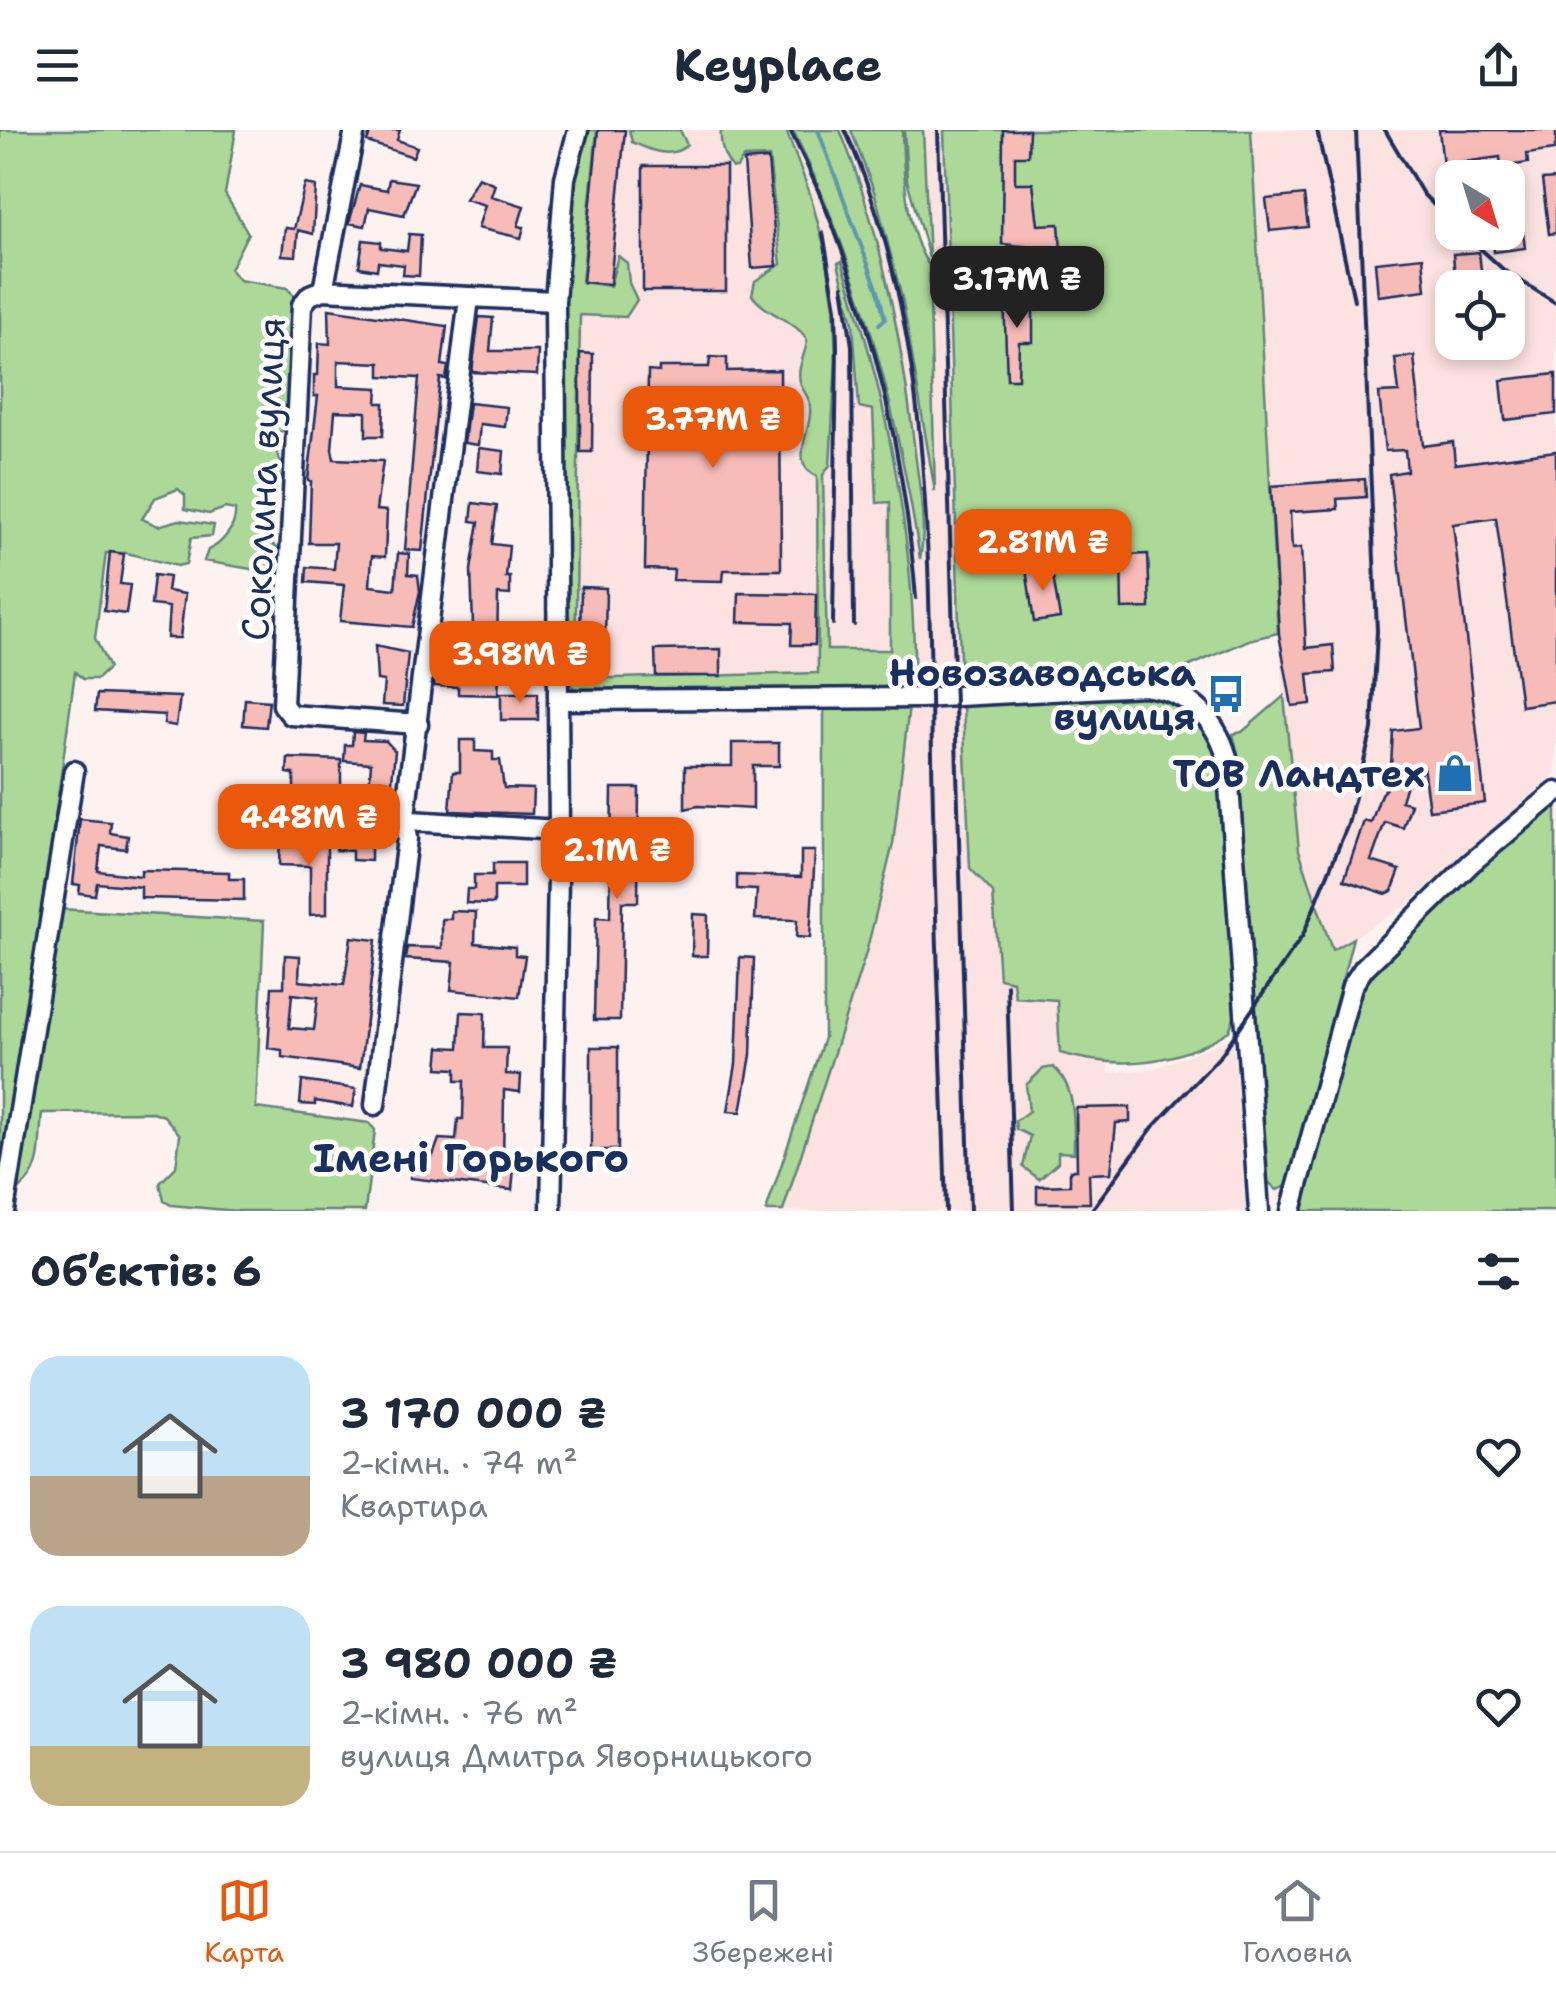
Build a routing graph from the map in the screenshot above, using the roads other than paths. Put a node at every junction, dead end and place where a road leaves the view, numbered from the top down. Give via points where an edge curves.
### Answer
1 (355, 130) edge
2 (578, 130) edge
3 (322, 290) junction
4 (469, 298) junction
5 (555, 301) junction
6 (558, 700) junction
7 (418, 724) junction
8 (74, 771) dead end
9 (1556, 792) edge
10 (280, 813) dead end
11 (404, 823) junction
12 (559, 830) junction
13 (375, 1105) dead end
14 (4, 1211) edge
15 (550, 1211) edge
16 (1259, 1211) edge
17 (1291, 1211) edge

1 - 3 street, Соколина вулиця
2 - 5 street via 566,178
3 - 4 street
3 - 7 street, Соколина вулиця via 302,305 283,705 291,715
4 - 5 street
4 - 7 street
5 - 6 street
6 - 12 street
6 - 16 street via 920,698 1142,686 1206,713 1228,758
7 - 11 street
8 - 14 street
9 - 17 street via 1471,863 1352,986
10 - 11 street
11 - 12 street
11 - 13 street
12 - 15 street

